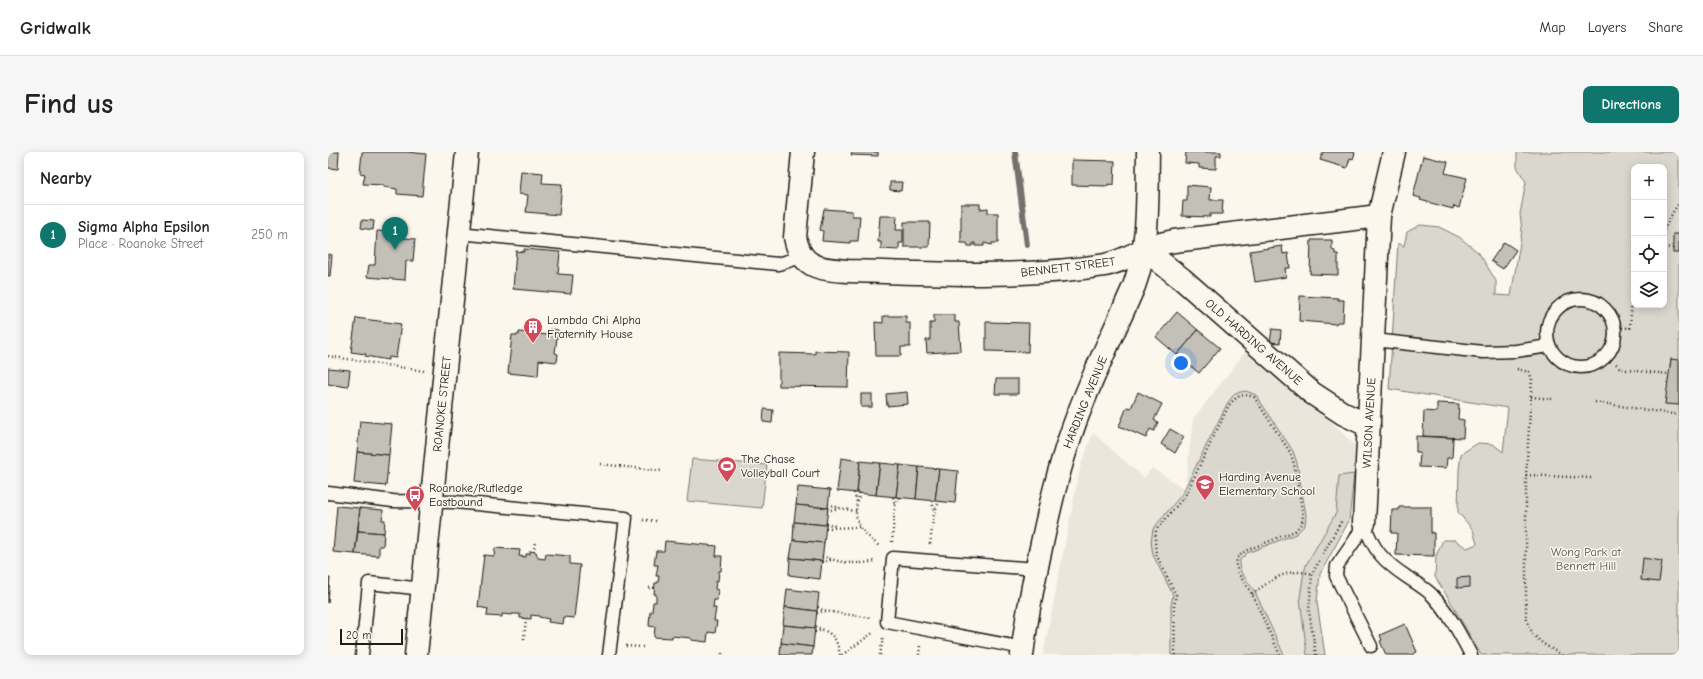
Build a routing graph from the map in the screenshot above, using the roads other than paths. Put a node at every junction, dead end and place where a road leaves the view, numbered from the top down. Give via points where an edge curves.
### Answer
1 (467, 152) edge
2 (803, 152) edge
3 (1148, 152) edge
4 (1394, 152) edge
5 (1379, 216) junction
6 (459, 233) junction
7 (1144, 249) junction
8 (802, 257) junction
9 (1374, 340) junction
10 (1549, 346) junction
11 (1369, 426) junction
12 (328, 493) edge
13 (432, 501) junction
14 (1364, 523) junction
15 (1037, 569) junction
16 (423, 589) junction
17 (1371, 646) dead end
18 (1022, 651) edge
19 (362, 655) edge
20 (416, 655) edge
21 (610, 655) edge
22 (1471, 655) edge

1 - 6 street, ROANOKE STREET
2 - 8 street via 795,237
3 - 7 street, HARDING AVENUE
4 - 5 street, WILSON AVENUE
5 - 7 street, BENNETT STREET via 1174,241
5 - 9 street, WILSON AVENUE
6 - 8 lane via 778,264
6 - 13 street, ROANOKE STREET
7 - 8 street, BENNETT STREET via 1124,260 1107,265 1005,274 824,269 812,265
7 - 11 street, OLD HARDING AVENUE via 1312,393 1344,414
7 - 15 street, HARDING AVENUE via 1134,286 1071,434 1056,485
9 - 10 lane via 1483,352
9 - 11 street, WILSON AVENUE
10 - 10 lane via 1548,323 1561,305 1583,298 1604,307 1611,316 1614,339 1603,358 1593,364 1571,365 1558,358
11 - 14 street, WILSON AVENUE
12 - 13 lane via 393,501
13 - 16 street, ROANOKE STREET
13 - 21 lane via 626,518
14 - 17 lane via 1337,566 1336,576
14 - 22 lane, WILSON AVENUE via 1370,542 1388,563 1424,588 1444,608
15 - 18 street, HARDING AVENUE
15 - 18 lane via 892,558 887,622
16 - 19 lane via 369,583
16 - 20 street, ROANOKE STREET

